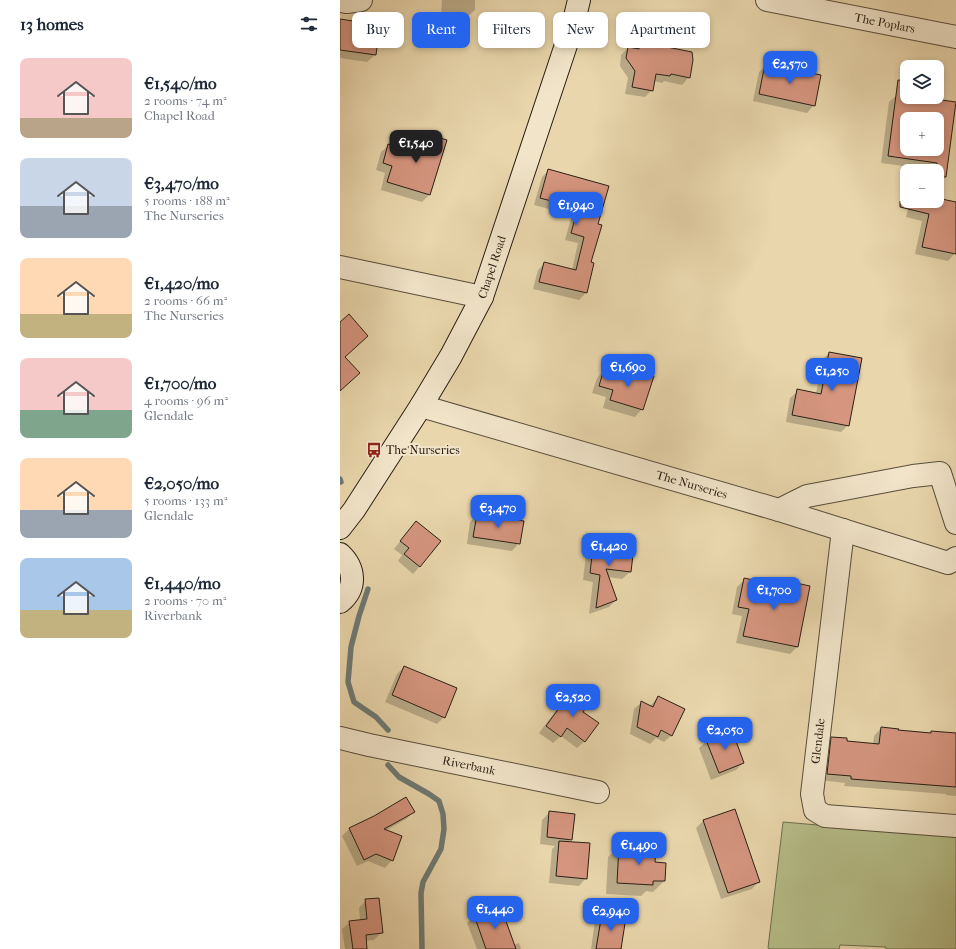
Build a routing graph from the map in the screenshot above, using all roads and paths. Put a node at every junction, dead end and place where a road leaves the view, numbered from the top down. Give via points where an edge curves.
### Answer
1 (362, 0) edge
2 (579, 0) edge
3 (767, 0) edge
4 (340, 1) edge
5 (956, 37) edge
6 (340, 267) edge
7 (482, 297) junction
8 (421, 406) junction
9 (354, 510) junction
10 (779, 510) junction
11 (956, 523) edge
12 (340, 528) edge
13 (843, 530) junction
14 (343, 556) edge
15 (956, 558) edge
16 (340, 602) edge
17 (340, 738) edge
18 (598, 792) dead end
19 (956, 826) edge

1 - 4 street
2 - 7 street, Chapel Road
3 - 5 street, The Poplars
6 - 7 street
7 - 8 street, Chapel Road
8 - 9 street, Chapel Road
8 - 10 street, The Nurseries
9 - 12 street, Chapel Road
9 - 14 street, Chapel Road
10 - 11 street via 807,496 940,473
10 - 13 street, The Nurseries
13 - 15 street, The Nurseries via 948,563
13 - 19 street, Glendale via 812,794 815,810 825,816
14 - 16 street via 352,576 348,594
17 - 18 street, Riverbank

